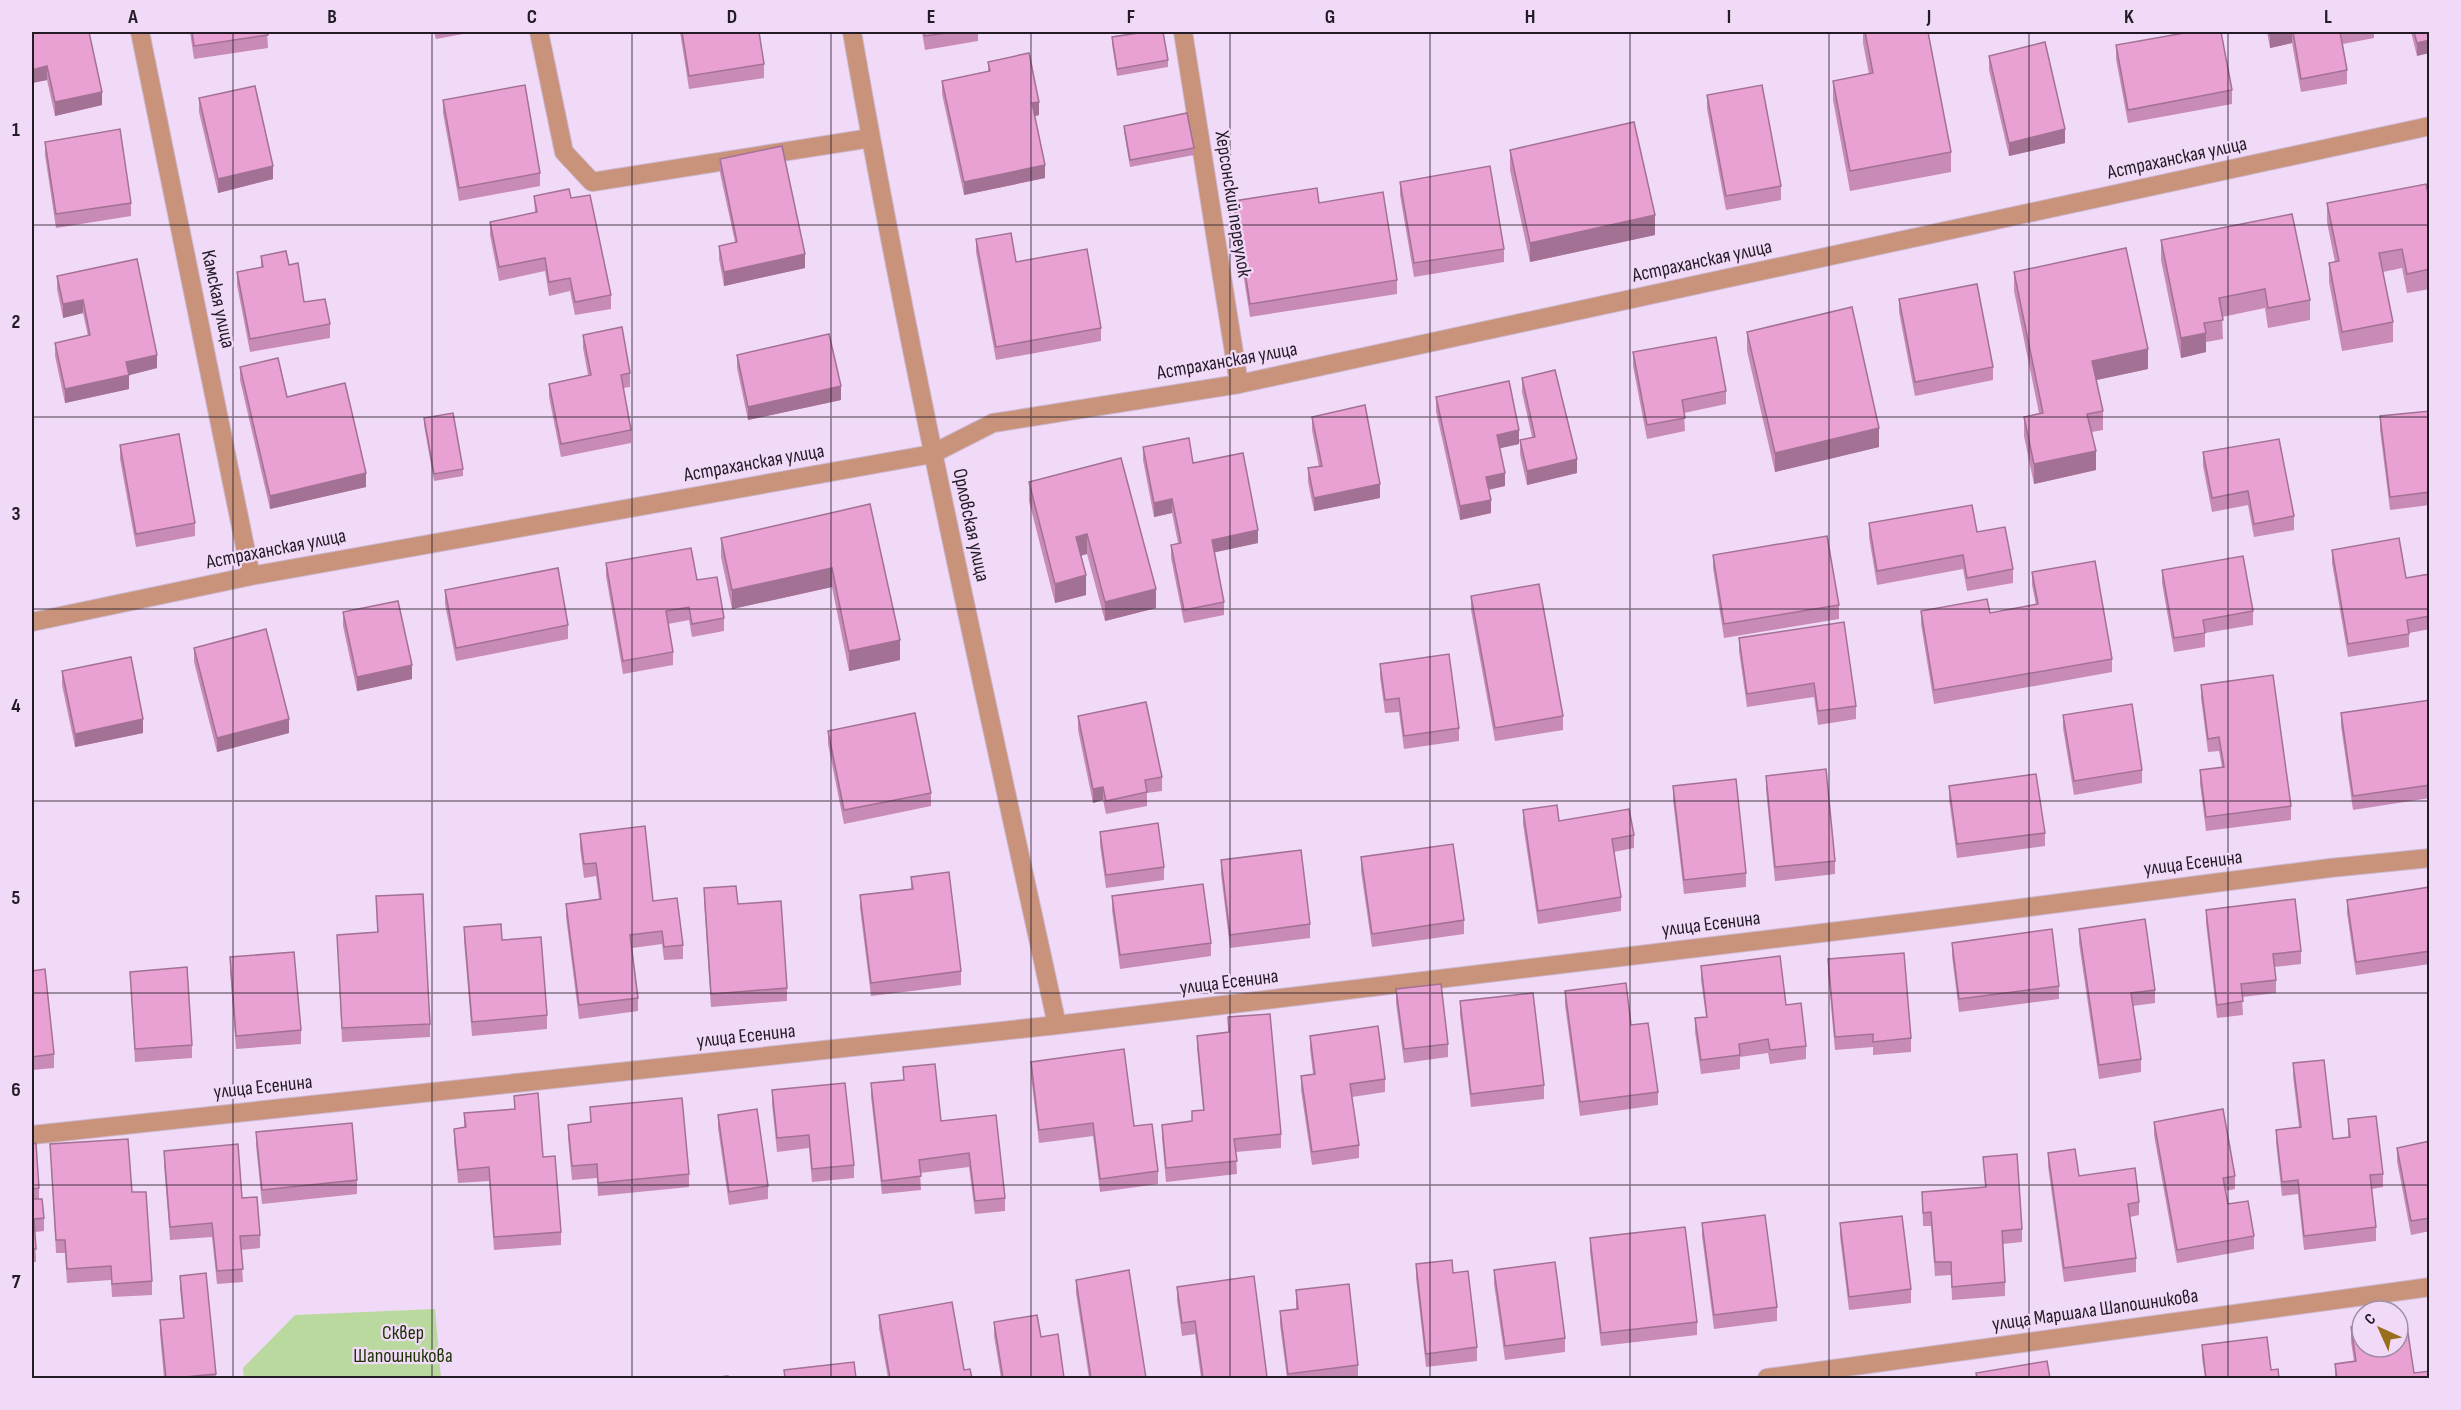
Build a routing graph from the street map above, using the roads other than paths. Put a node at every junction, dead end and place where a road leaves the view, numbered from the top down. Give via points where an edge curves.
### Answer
1 (140, 32) edge
2 (539, 32) edge
3 (852, 32) edge
4 (1184, 32) edge
5 (2430, 126) edge
6 (871, 138) junction
7 (1239, 384) junction
8 (932, 453) junction
9 (251, 576) junction
10 (32, 621) edge
11 (2430, 858) edge
12 (1057, 1025) junction
13 (32, 1135) edge
14 (2430, 1287) edge
15 (1767, 1378) edge

1 - 9 street, Камская улица
2 - 6 street via 564,152 592,182
3 - 6 street, Орловская улица
4 - 7 street, Херсонский переулок
5 - 7 street, Астраханская улица
6 - 8 street, Орловская улица
7 - 8 street, Астраханская улица via 993,423
8 - 9 street, Астраханская улица
8 - 12 street, Орловская улица
9 - 10 street, Астраханская улица
11 - 12 street, улица Есенина
12 - 13 street, улица Есенина
14 - 15 street, улица Маршала Шапошникова

